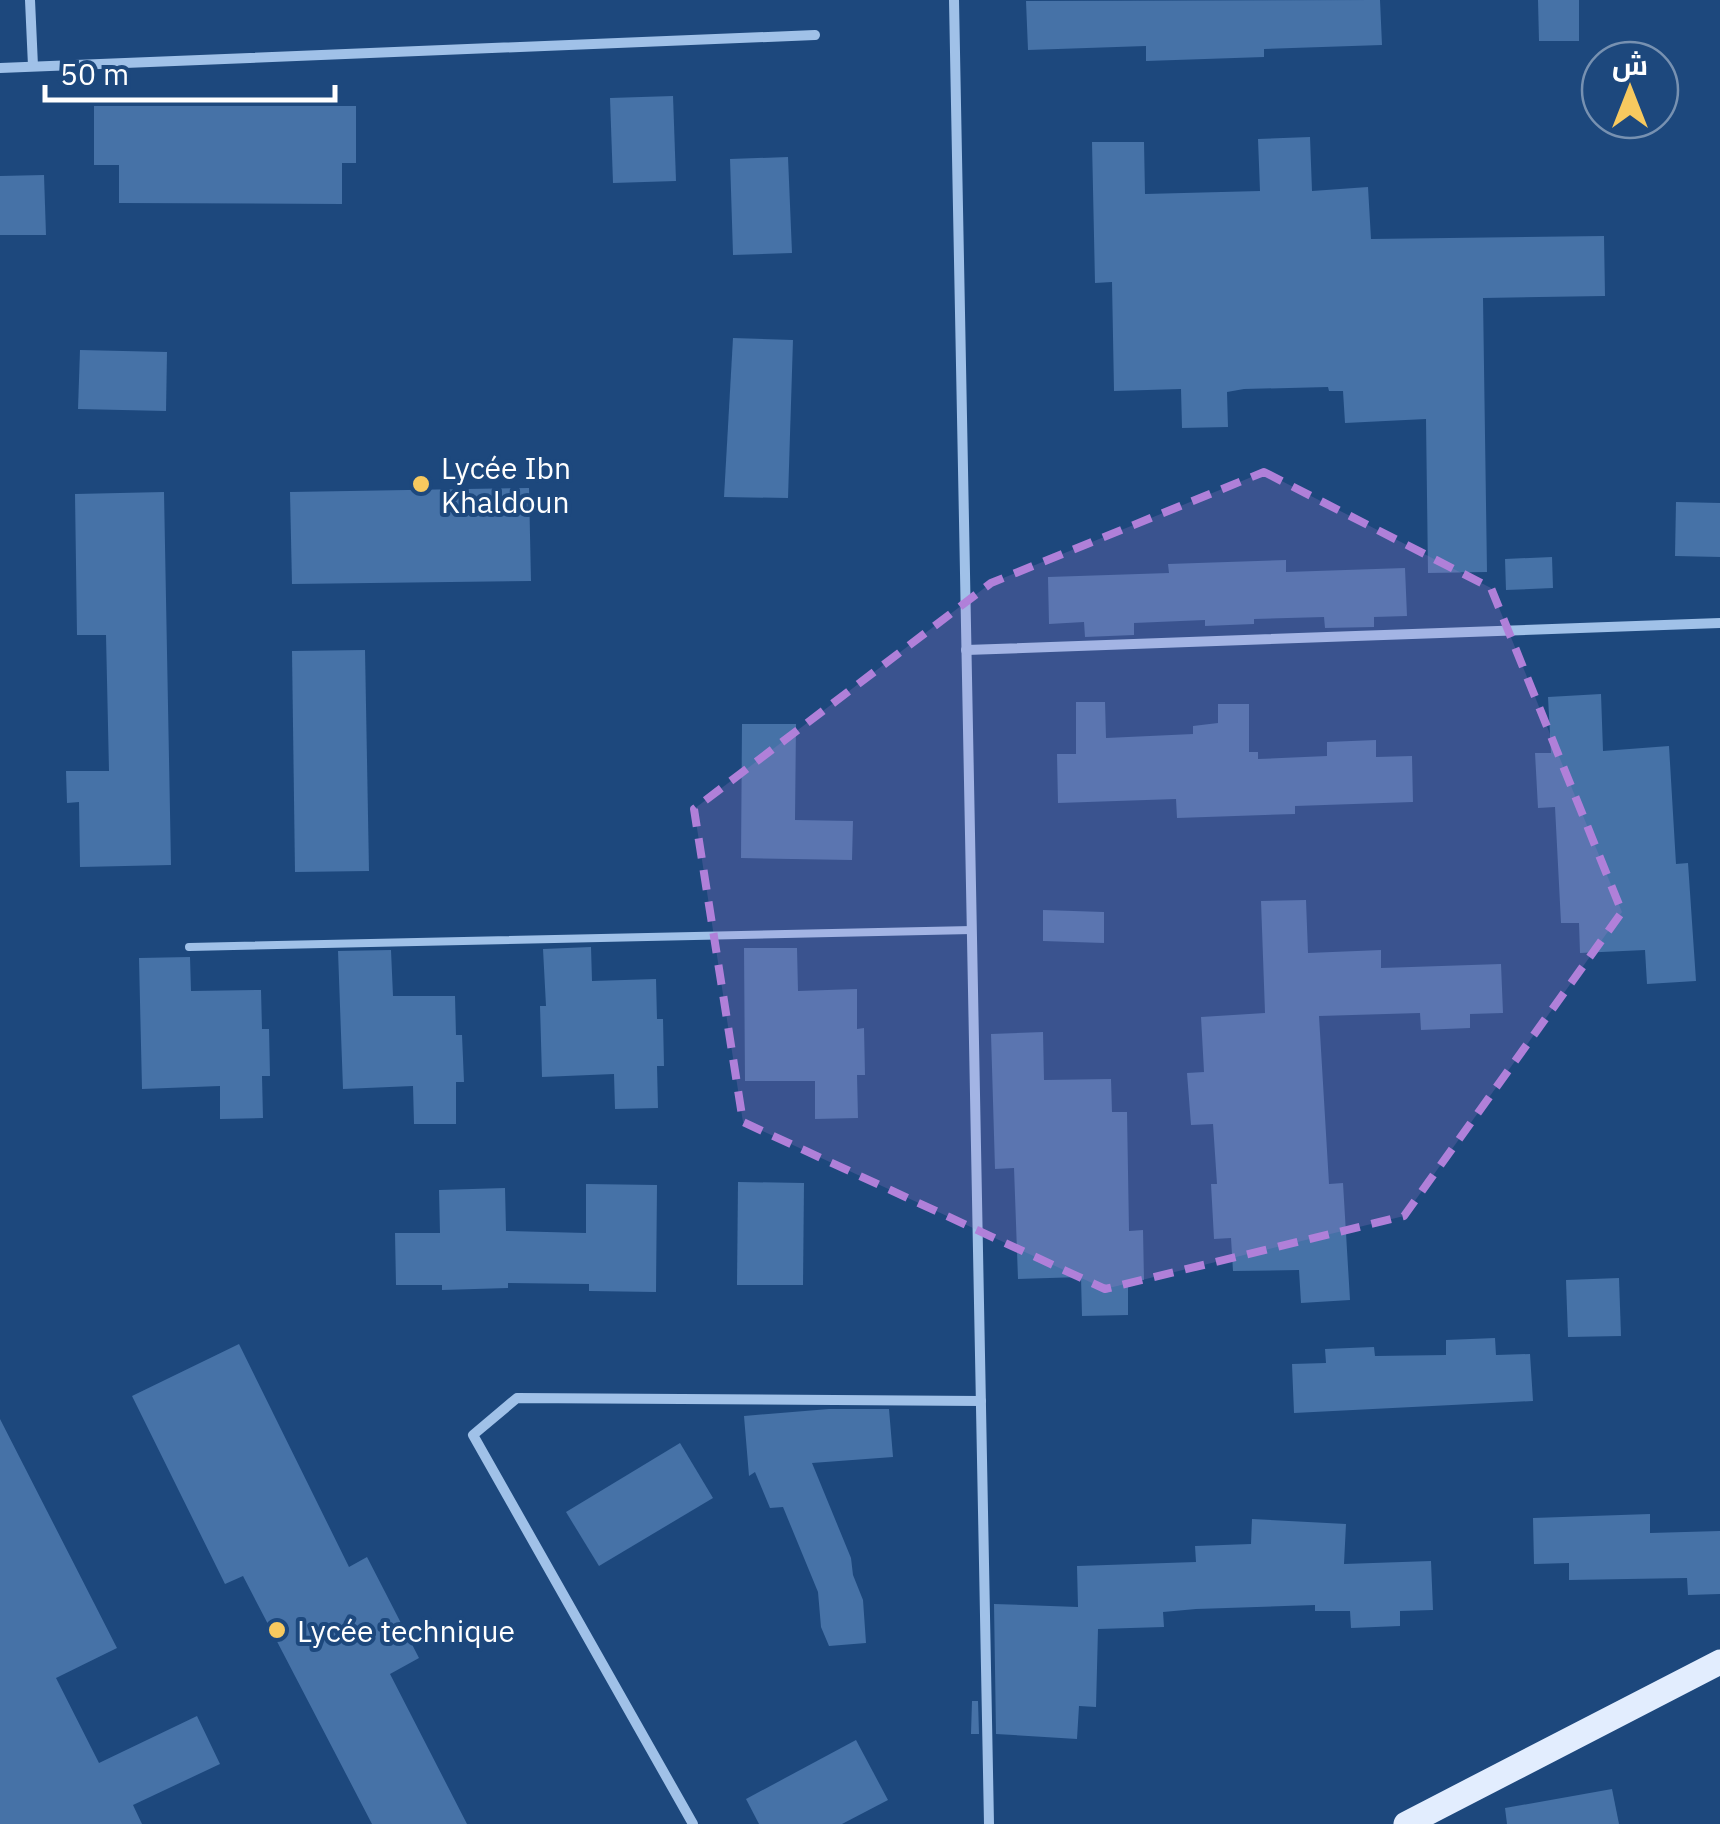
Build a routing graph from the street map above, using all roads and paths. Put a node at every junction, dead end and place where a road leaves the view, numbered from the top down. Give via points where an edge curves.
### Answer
1 (30, 0) edge
2 (954, 0) edge
3 (816, 35) dead end
4 (33, 66) junction
5 (0, 68) edge
6 (1720, 623) edge
7 (966, 650) junction
8 (972, 930) junction
9 (188, 946) dead end
10 (981, 1402) junction
11 (1720, 1662) edge
12 (694, 1824) edge
13 (989, 1824) edge
14 (1406, 1824) edge

1 - 4 street
2 - 7 street
3 - 4 street
4 - 5 street
6 - 7 street
7 - 8 street
8 - 9 lane
8 - 10 street
10 - 12 street via 517,1398 474,1435
10 - 13 street
11 - 14 main road

